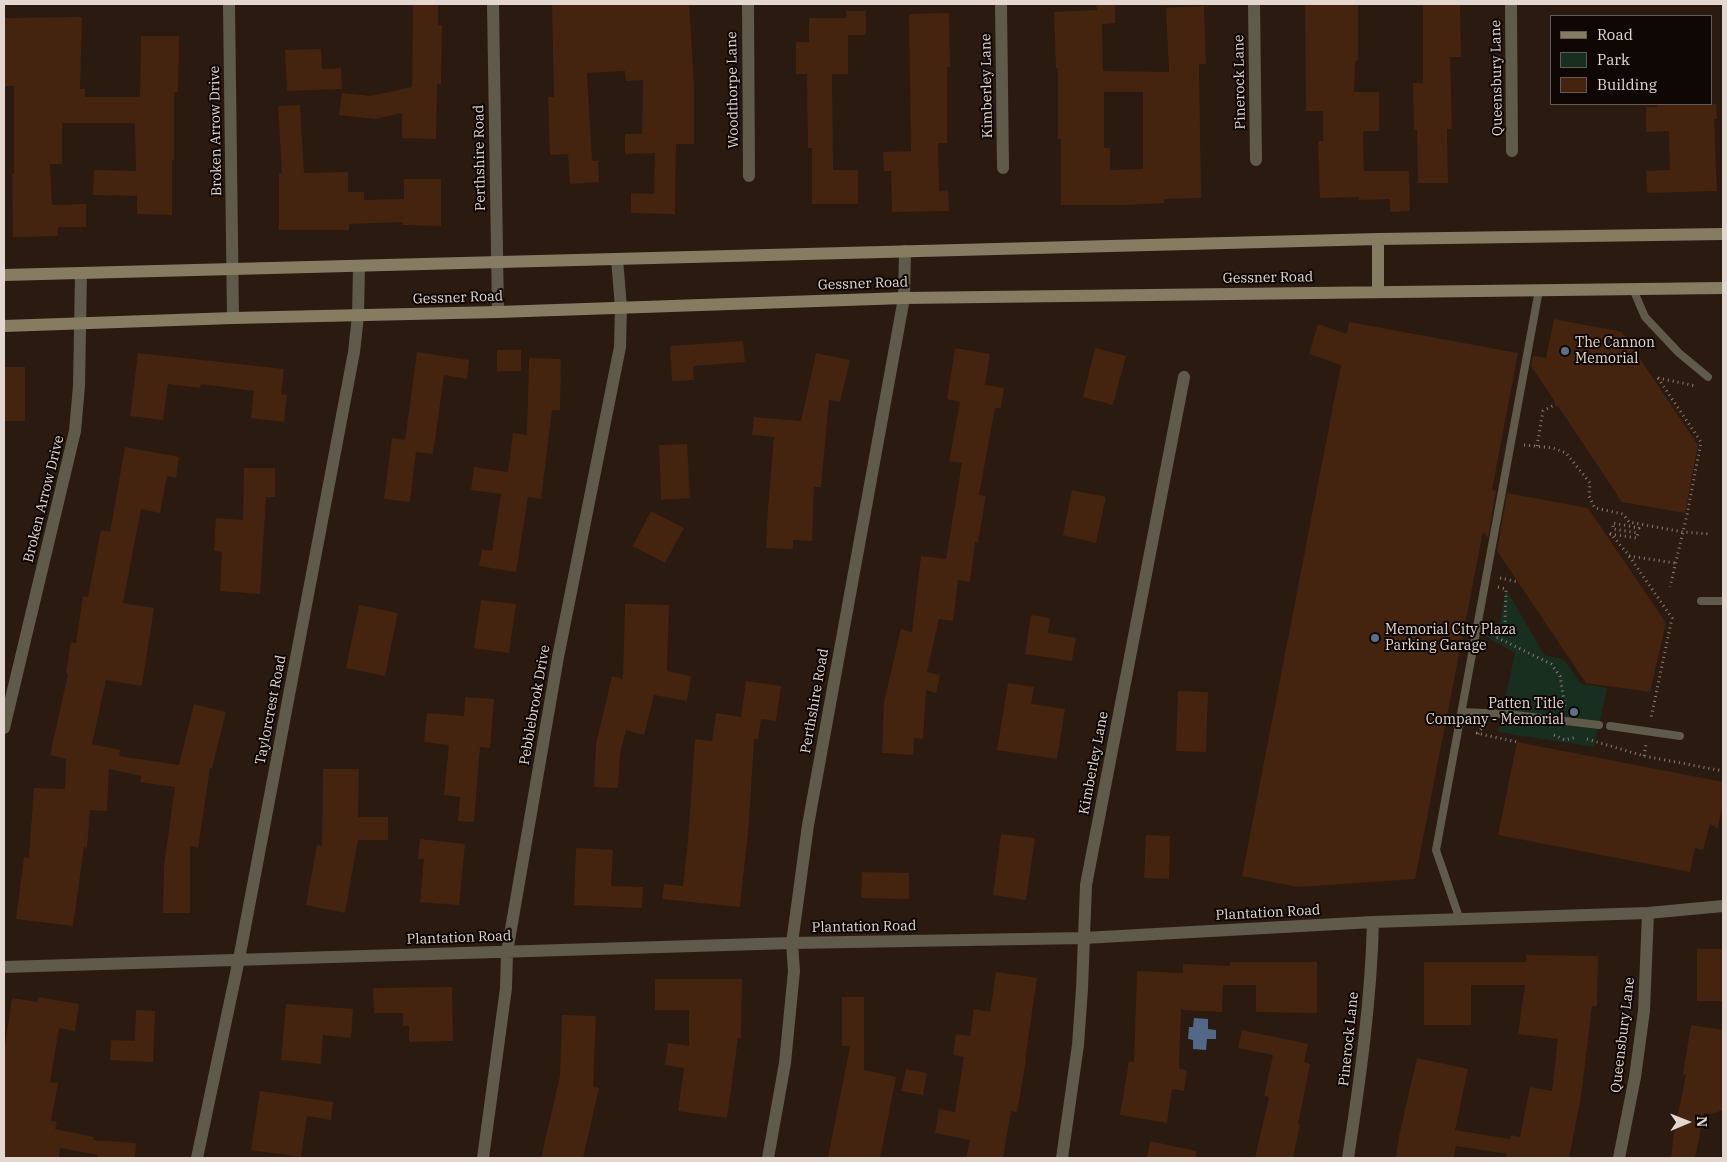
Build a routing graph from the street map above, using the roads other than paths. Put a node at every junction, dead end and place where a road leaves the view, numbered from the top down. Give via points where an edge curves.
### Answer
1 (229, 4) edge
2 (493, 4) edge
3 (748, 4) edge
4 (1001, 4) edge
5 (1254, 4) edge
6 (1511, 4) edge
7 (1512, 151) dead end
8 (1256, 160) dead end
9 (1003, 168) dead end
10 (749, 176) dead end
11 (1723, 234) edge
12 (1378, 239) junction
13 (905, 251) junction
14 (618, 259) junction
15 (497, 262) junction
16 (359, 266) junction
17 (232, 268) junction
18 (81, 273) junction
19 (4, 275) edge
20 (1723, 288) edge
21 (1632, 289) junction
22 (1539, 290) junction
23 (1378, 292) junction
24 (904, 298) junction
25 (621, 307) junction
26 (498, 312) junction
27 (358, 316) junction
28 (233, 318) junction
29 (81, 324) junction
30 (4, 326) edge
31 (1184, 377) dead end
32 (1708, 377) dead end
33 (1702, 601) dead end
34 (1723, 601) edge
35 (1462, 712) junction
36 (1599, 725) dead end
37 (1610, 726) dead end
38 (4, 728) edge
39 (1680, 736) dead end
40 (1723, 906) edge
41 (1648, 913) junction
42 (1460, 920) junction
43 (1373, 922) junction
44 (1084, 938) junction
45 (792, 943) junction
46 (507, 952) junction
47 (239, 959) junction
48 (4, 967) edge
49 (198, 1158) edge
50 (483, 1158) edge
51 (768, 1158) edge
52 (1062, 1158) edge
53 (1348, 1158) edge
54 (1619, 1158) edge

1 - 17 street, Broken Arrow Drive
2 - 15 street, Perthshire Road
3 - 10 street, Woodthorpe Lane
4 - 9 street, Kimberley Lane
5 - 8 street, Pinerock Lane
6 - 7 street, Queensbury Lane
11 - 12 main road
12 - 13 main road
12 - 23 main road
13 - 14 main road
13 - 24 street, Perthshire Road
14 - 15 main road
14 - 25 street, Pebblebrook Drive
15 - 16 main road
15 - 26 street, Perthshire Road
16 - 17 main road
16 - 27 street, Taylorcrest Road
17 - 18 main road
17 - 28 street, Broken Arrow Drive
18 - 19 main road
18 - 29 street, Broken Arrow Drive
20 - 21 main road, Gessner Road
21 - 22 main road, Gessner Road
21 - 32 lane via 1645,317
22 - 23 main road, Gessner Road
22 - 35 lane
23 - 24 main road, Gessner Road
24 - 25 main road, Gessner Road
24 - 45 street, Perthshire Road via 808,825
25 - 26 main road, Gessner Road
25 - 46 street, Pebblebrook Drive via 620,347 558,657
26 - 27 main road, Gessner Road
27 - 28 main road, Gessner Road
27 - 47 street, Taylorcrest Road via 354,352
28 - 29 main road, Gessner Road
29 - 30 main road, Gessner Road
29 - 38 street, Broken Arrow Drive via 75,431
31 - 44 street, Kimberley Lane via 1086,885
33 - 34 lane
35 - 36 lane
35 - 42 lane via 1436,850
37 - 39 lane
40 - 41 street, Plantation Road
41 - 42 street, Plantation Road
41 - 54 street, Queensbury Lane via 1644,1011
42 - 43 street, Plantation Road
43 - 44 street, Plantation Road
43 - 53 street, Pinerock Lane via 1366,1032
44 - 45 street, Plantation Road
44 - 52 street, Kimberley Lane via 1078,1045
45 - 46 street, Plantation Road
45 - 51 street, Perthshire Road via 794,971 785,1064
46 - 47 street, Plantation Road
46 - 50 street, Pebblebrook Drive via 506,988
47 - 48 street, Plantation Road
47 - 49 street, Taylorcrest Road

